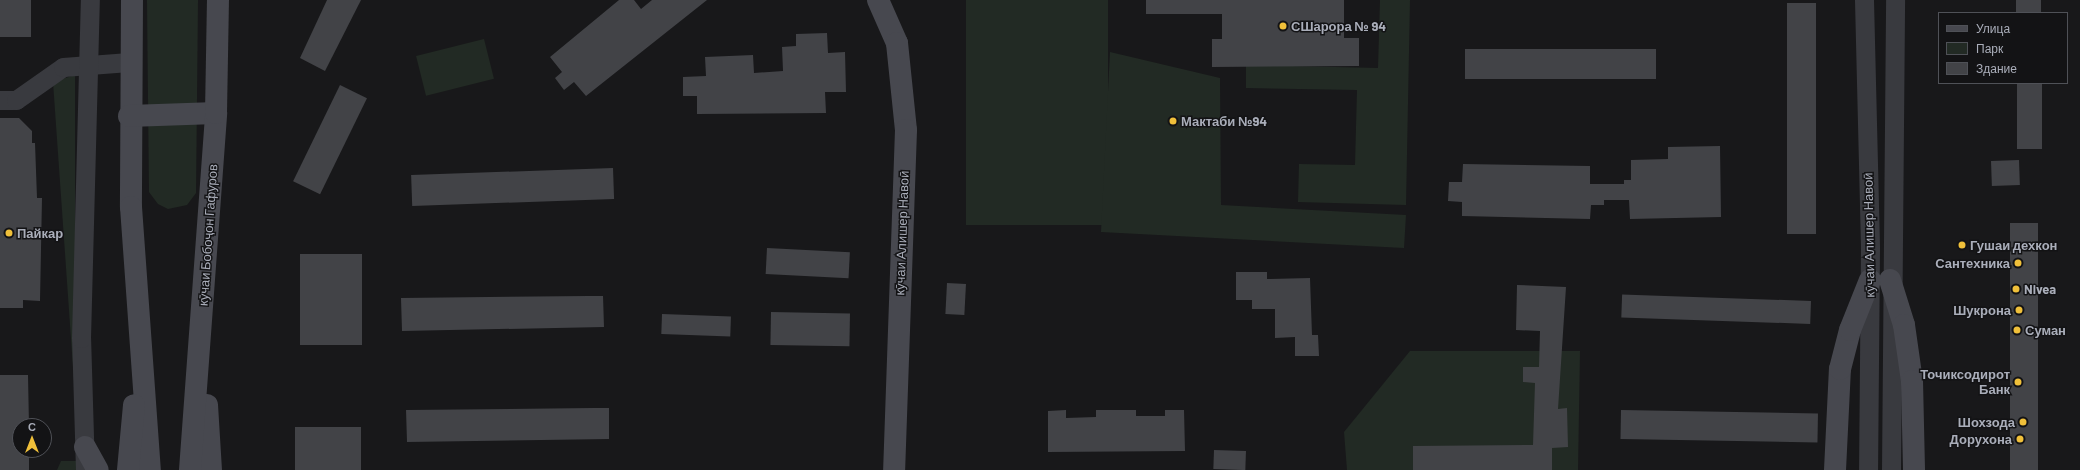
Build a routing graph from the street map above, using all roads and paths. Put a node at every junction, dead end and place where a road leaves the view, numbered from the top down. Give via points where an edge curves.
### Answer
1 (90, 0) edge
2 (132, 0) edge
3 (218, 0) edge
4 (878, 0) edge
5 (1864, 4) edge
6 (1895, 5) edge
7 (90, 62) junction
8 (129, 62) junction
9 (0, 100) edge
10 (216, 113) junction
11 (130, 116) junction
12 (1880, 280) junction
13 (202, 333) junction
14 (140, 359) junction
15 (85, 447) junction
16 (85, 470) edge
17 (98, 470) edge
18 (128, 470) edge
19 (150, 470) edge
20 (190, 470) edge
21 (211, 470) edge
22 (894, 470) edge
23 (1835, 470) edge
24 (1868, 470) edge
25 (1891, 470) edge
26 (1914, 470) edge

1 - 7 street
2 - 8 main road
3 - 10 main road, кӯчаи Бобоҷон Гафуров
4 - 22 main road, кӯчаи Алишер Навоӣ via 897,43 906,130
5 - 6 street
5 - 12 street, кӯчаи Алишер Навоӣ
6 - 12 street, кӯчаи Алишер Навоӣ
7 - 8 street
7 - 9 street via 64,67 16,100
7 - 15 street via 81,338
8 - 11 main road
10 - 11 main road
10 - 13 main road, кӯчаи Бобоҷон Гафуров
11 - 14 main road
12 - 23 main road via 1850,330 1840,369
12 - 24 street, кӯчаи Алишер Навоӣ
12 - 25 street, кӯчаи Алишер Навоӣ
12 - 26 main road via 1904,325 1912,381
13 - 20 main road, кӯчаи Бобоҷон Гафуров
13 - 21 main road
14 - 18 main road
14 - 19 main road
15 - 16 street
15 - 17 main road

